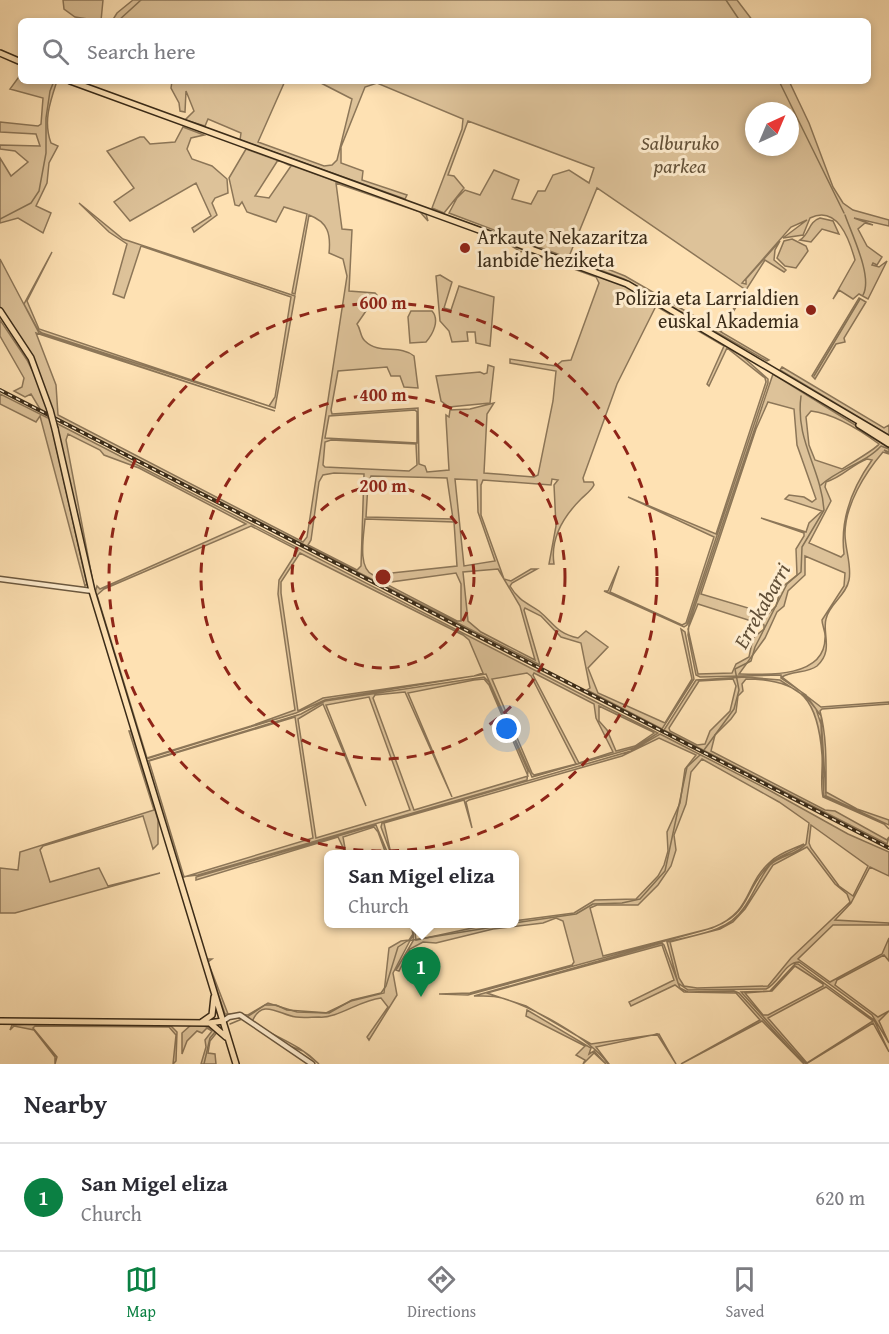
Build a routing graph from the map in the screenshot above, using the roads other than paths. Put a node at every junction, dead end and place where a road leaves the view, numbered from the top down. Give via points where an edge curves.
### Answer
1 (0, 55) edge
2 (18, 62) edge
3 (77, 84) edge
4 (0, 312) edge
5 (0, 318) edge
6 (43, 388) junction
7 (802, 388) junction
8 (889, 439) edge
9 (889, 444) edge
10 (0, 579) edge
11 (92, 591) junction
12 (214, 992) junction
13 (212, 1015) junction
14 (0, 1021) edge
15 (223, 1021) junction
16 (199, 1023) junction
17 (212, 1023) junction
18 (230, 1042) junction
19 (236, 1064) edge
20 (312, 1064) edge

1 - 2 main road
3 - 7 main road via 615,279 652,297
4 - 6 main road via 26,349
5 - 6 main road
6 - 11 main road, bridge
7 - 8 main road
7 - 9 main road
10 - 11 street
11 - 12 main road
12 - 13 main road
12 - 15 main road
13 - 16 main road
13 - 17 main road
14 - 16 main road
15 - 17 main road
15 - 18 main road
15 - 20 street via 240,1015
16 - 17 main road
17 - 18 main road
18 - 19 main road

